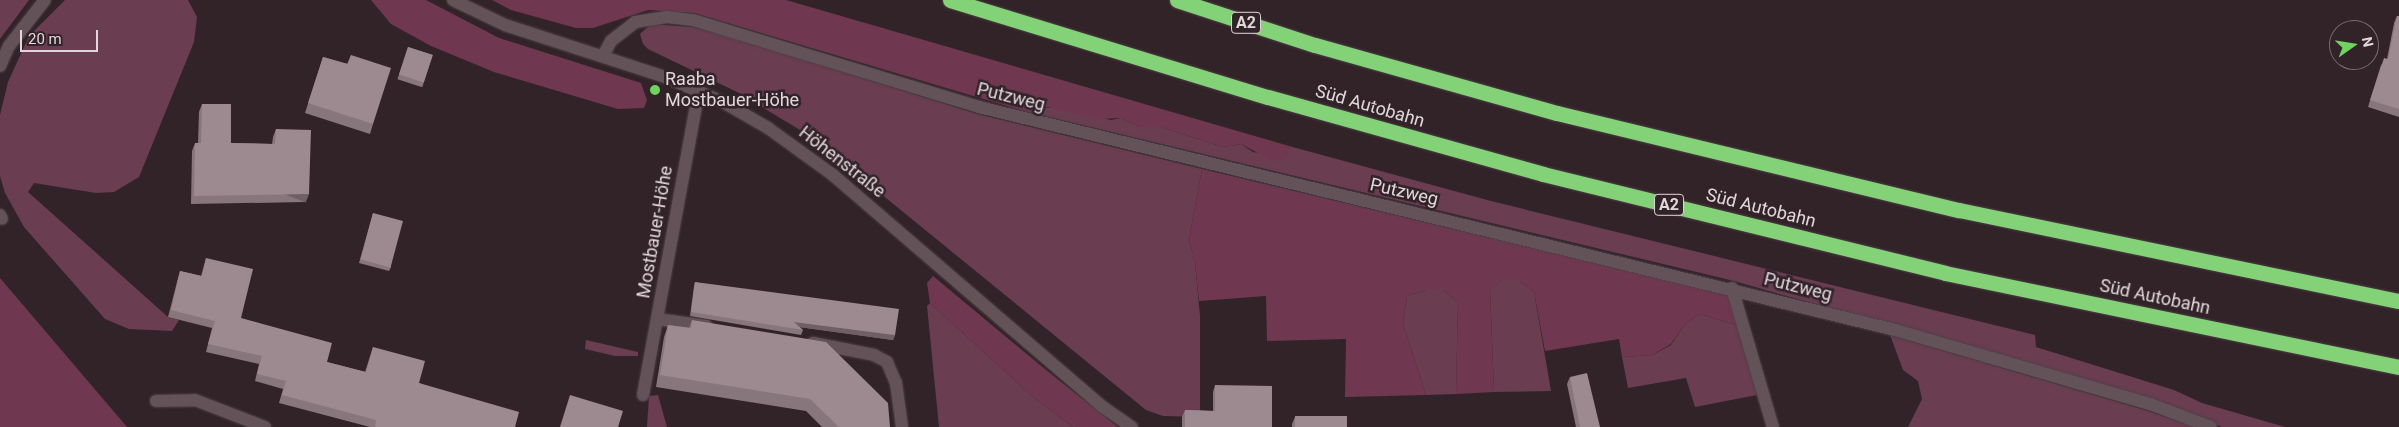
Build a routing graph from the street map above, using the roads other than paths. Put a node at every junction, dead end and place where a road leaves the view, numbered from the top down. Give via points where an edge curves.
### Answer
1 (45, 0) edge
2 (453, 0) edge
3 (950, 0) edge
4 (1177, 0) edge
5 (603, 56) junction
6 (0, 66) edge
7 (699, 91) junction
8 (1732, 288) junction
9 (2399, 301) edge
10 (657, 318) junction
11 (723, 329) edge
12 (798, 341) edge
13 (2399, 366) edge
14 (644, 395) dead end
15 (156, 401) dead end
16 (265, 427) edge
17 (902, 427) edge
18 (1132, 427) edge
19 (1773, 427) edge
20 (2211, 427) edge

1 - 6 street via 18,33
2 - 5 street, Höhenstraße via 505,25
3 - 13 highway, Süd Autobahn / A2 via 1268,97 1543,174 1945,272
4 - 9 highway, A2 via 1314,45 1557,113 1950,208
5 - 7 street, Höhenstraße
5 - 8 street, Putzweg via 611,41 635,22 658,17 693,20 979,107
7 - 10 street, Mostbauer-Höhe
7 - 18 street, Höhenstraße via 768,128 833,175 1103,407
8 - 19 street
8 - 20 street, Putzweg via 1895,330 2158,406
10 - 11 street, Mostbauer-Höhe
10 - 14 street
12 - 17 street via 874,355 886,362 896,384
15 - 16 street via 196,400

